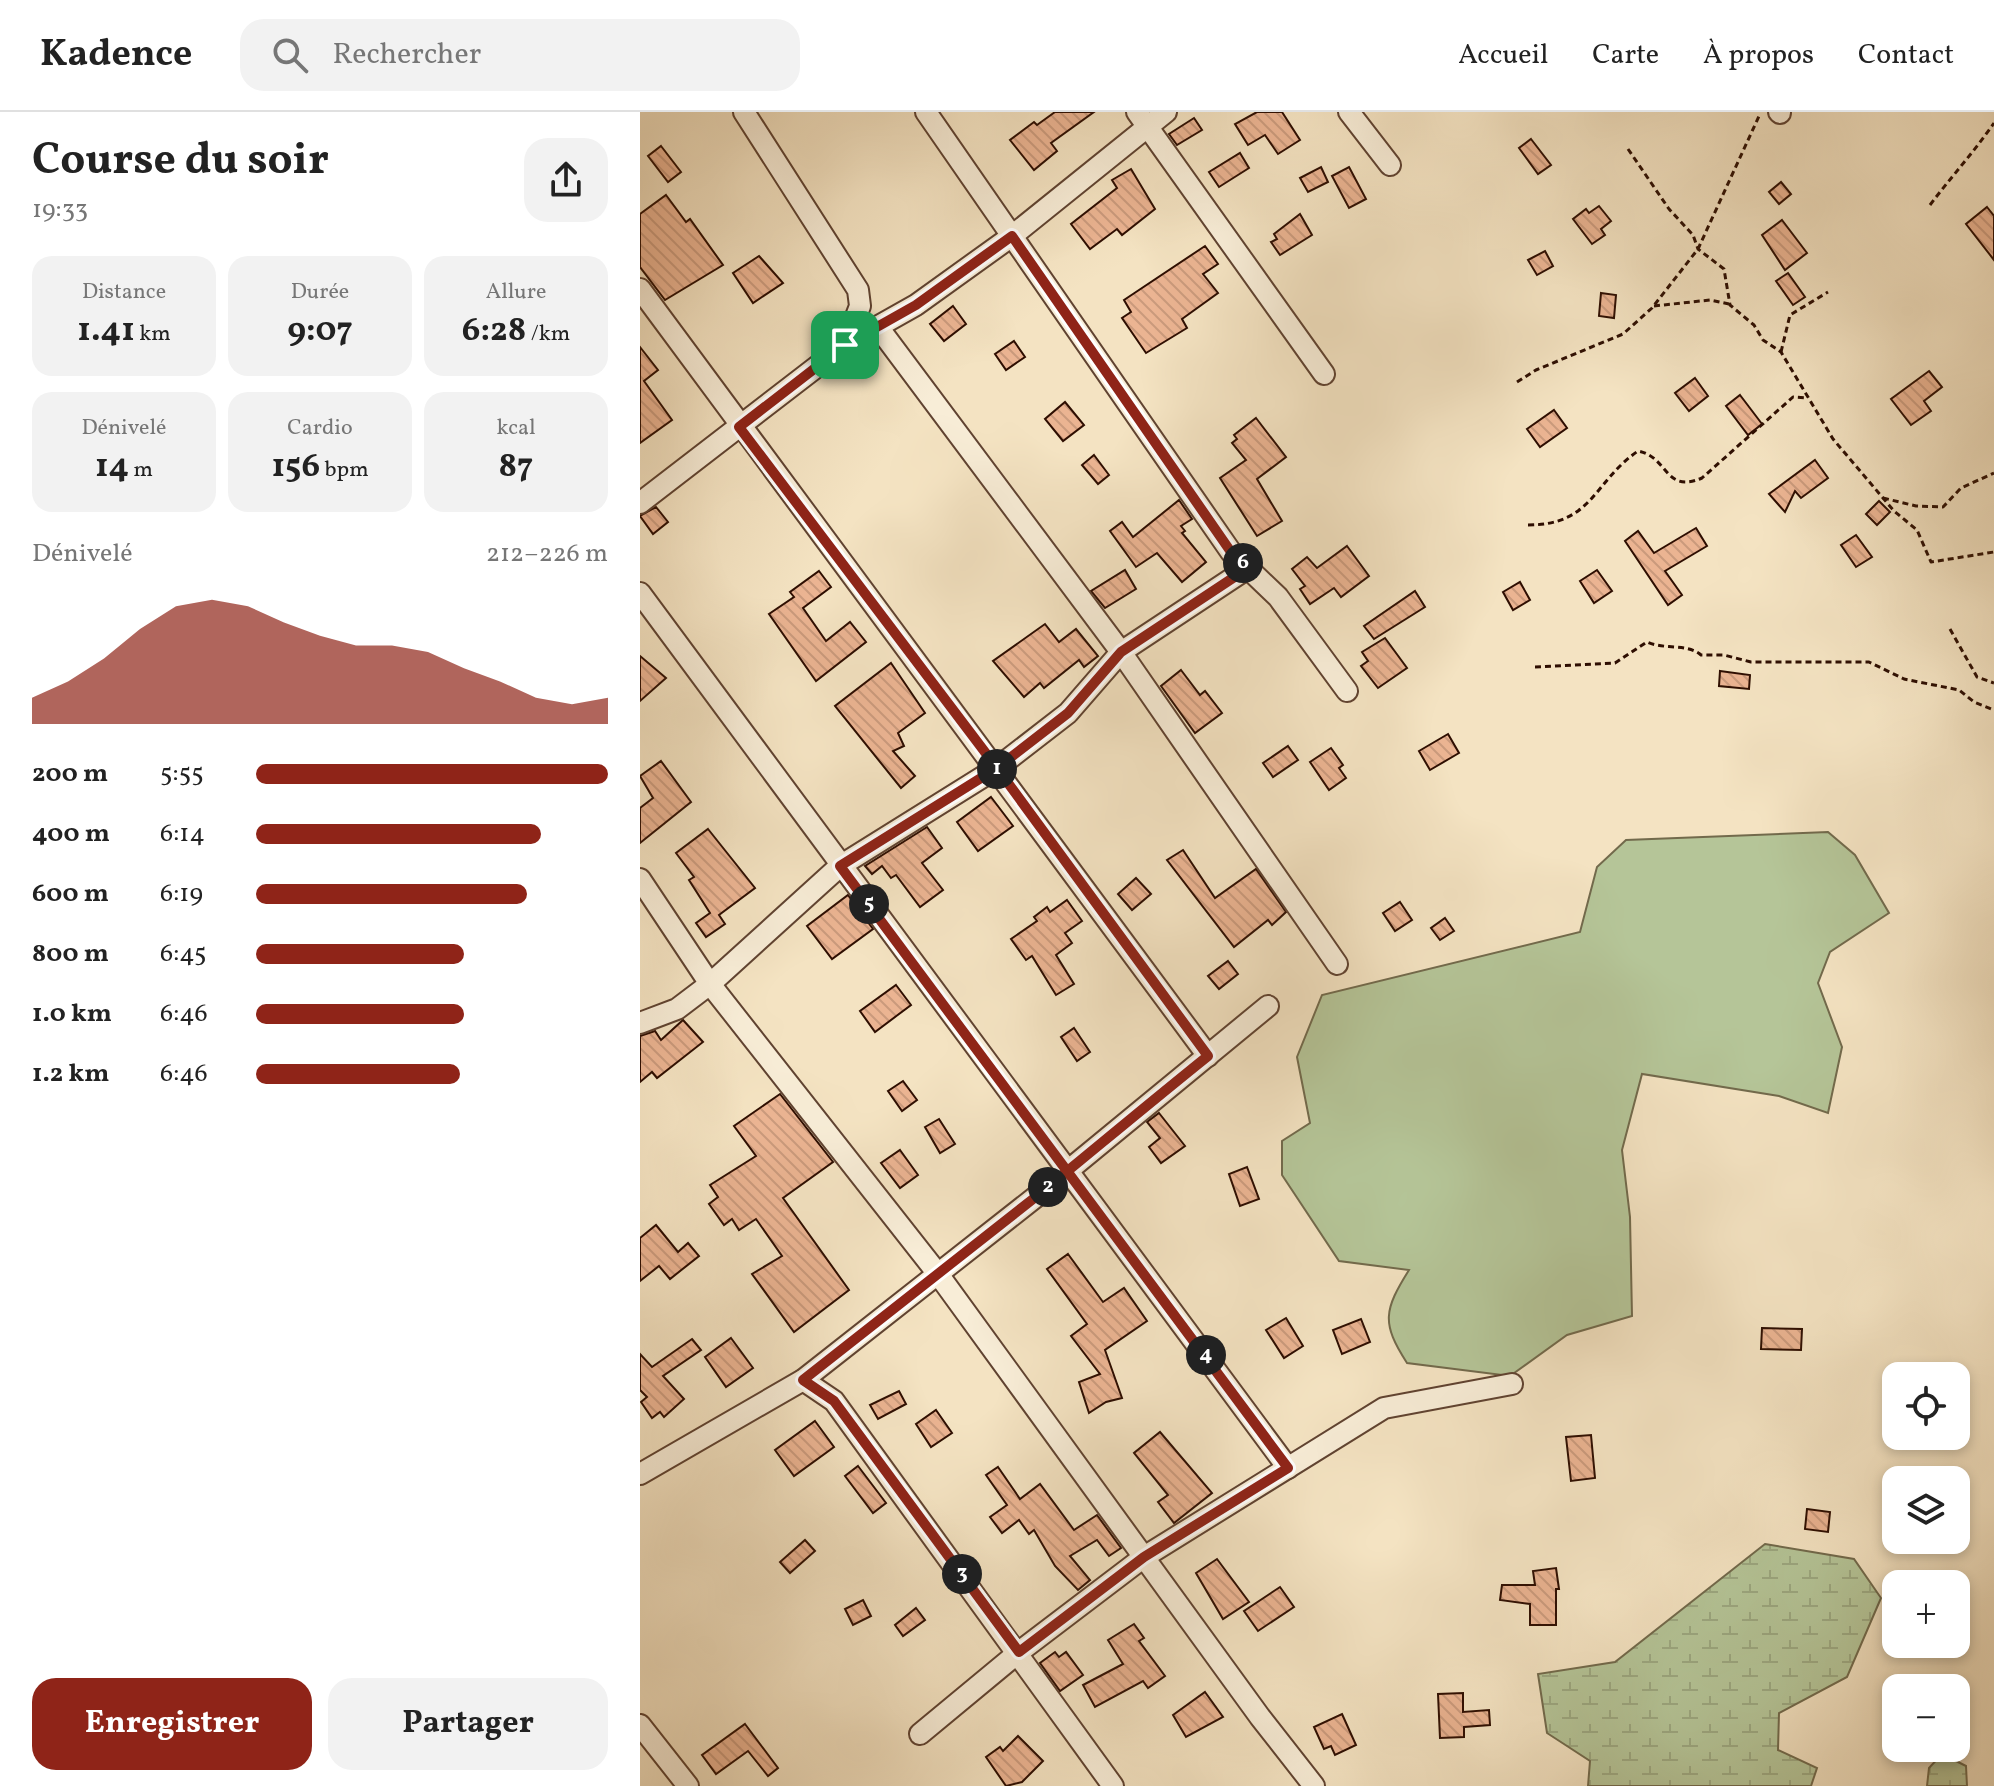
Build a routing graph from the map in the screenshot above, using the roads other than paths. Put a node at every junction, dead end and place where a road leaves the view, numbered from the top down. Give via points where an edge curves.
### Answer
1 (744, 112) edge
2 (926, 112) edge
3 (1166, 112) edge
4 (1349, 112) edge
5 (1142, 119) edge
6 (1390, 165) dead end
7 (1012, 236) junction
8 (640, 289) edge
9 (878, 327) junction
10 (845, 345) junction
11 (1324, 374) dead end
12 (739, 427) junction
13 (640, 503) edge
14 (1248, 568) junction
15 (640, 593) edge
16 (1121, 652) junction
17 (1347, 691) dead end
18 (997, 768) junction
19 (840, 866) junction
20 (640, 879) edge
21 (1337, 964) dead end
22 (710, 984) junction
23 (1268, 1006) dead end
24 (640, 1023) edge
25 (1208, 1056) junction
26 (1069, 1169) junction
27 (938, 1274) junction
28 (803, 1380) junction
29 (1512, 1384) dead end
30 (1288, 1468) junction
31 (640, 1474) edge
32 (1144, 1557) junction
33 (1019, 1652) junction
34 (640, 1725) edge
35 (920, 1734) dead end
36 (688, 1786) edge
37 (1113, 1786) edge
38 (1314, 1786) edge

1 - 10 street via 858,290 860,306
2 - 7 street
3 - 5 street
4 - 6 street
5 - 7 street
5 - 11 street
7 - 9 street
7 - 14 street via 1231,552
8 - 12 street
9 - 10 street
9 - 16 street
10 - 12 street
12 - 13 street
12 - 18 street
14 - 16 street
14 - 17 street via 1278,597
15 - 19 street
16 - 18 street via 1068,713
16 - 21 street
18 - 19 street
18 - 25 street
19 - 22 street
19 - 26 street
20 - 22 street
22 - 24 street via 677,1009
22 - 27 street
23 - 25 street
25 - 26 street
26 - 27 street
26 - 30 street
27 - 28 street
27 - 32 street
28 - 31 street
28 - 33 street via 834,1401
29 - 30 street via 1384,1408
30 - 32 street
32 - 33 street
32 - 38 street
33 - 35 street
33 - 37 street
34 - 36 street

